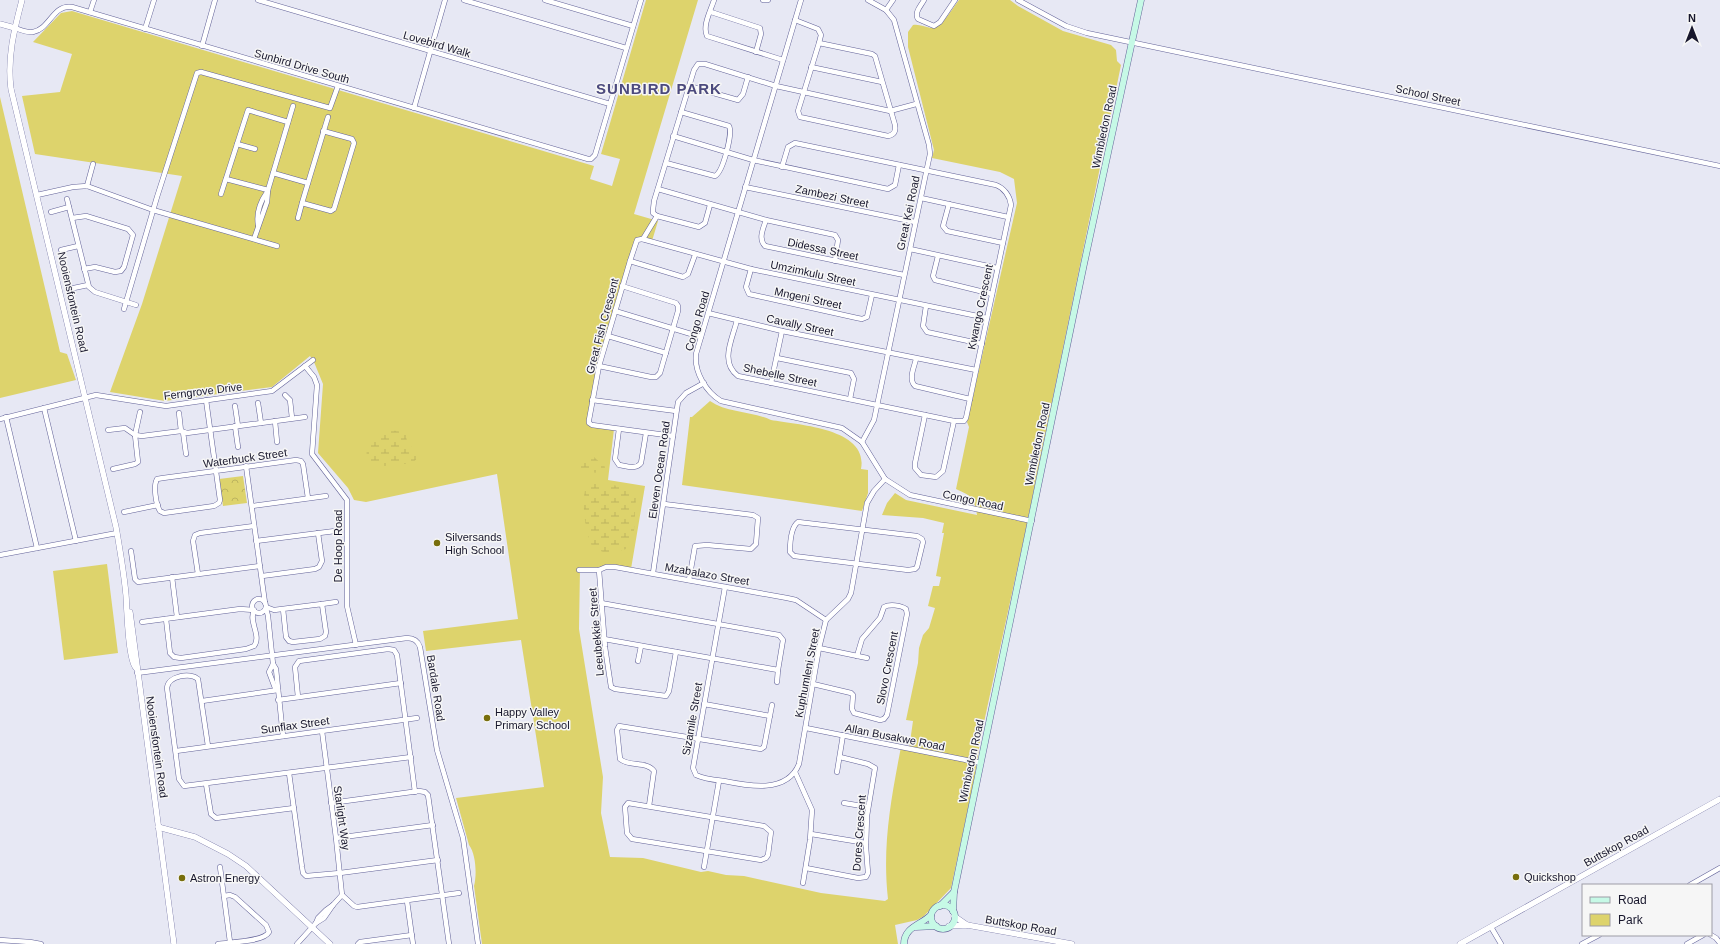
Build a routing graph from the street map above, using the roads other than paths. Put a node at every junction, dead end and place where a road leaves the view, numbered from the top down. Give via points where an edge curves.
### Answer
1 (22, 0) edge
2 (94, 0) edge
3 (154, 0) edge
4 (216, 0) edge
5 (258, 0) edge
6 (445, 0) edge
7 (464, 0) edge
8 (545, 0) edge
9 (641, 0) edge
10 (714, 0) edge
11 (763, 0) edge
12 (768, 0) edge
13 (801, 0) edge
14 (868, 0) edge
15 (893, 0) edge
16 (924, 0) edge
17 (955, 0) edge
18 (1018, 0) edge
19 (1141, 0) edge
20 (886, 10) junction
21 (90, 12) junction
22 (711, 12) junction
23 (795, 20) junction
24 (0, 24) edge
25 (633, 26) junction
26 (15, 28) junction
27 (145, 29) junction
28 (1132, 42) junction
29 (819, 43) junction
30 (202, 46) junction
31 (626, 48) junction
32 (431, 52) junction
33 (756, 52) junction
34 (783, 60) junction
35 (811, 67) junction
36 (748, 77) junction
37 (882, 82) junction
38 (338, 86) junction
39 (688, 86) junction
40 (776, 86) junction
41 (804, 92) junction
42 (610, 104) junction
43 (916, 104) junction
44 (293, 106) dead end
45 (414, 108) junction
46 (890, 110) junction
47 (681, 112) junction
48 (328, 117) dead end
49 (288, 122) junction
50 (323, 131) junction
51 (673, 136) junction
52 (237, 144) junction
53 (255, 149) dead end
54 (726, 152) junction
55 (753, 160) junction
56 (666, 163) junction
57 (93, 164) dead end
58 (899, 165) junction
59 (1720, 166) edge
60 (782, 167) junction
61 (926, 171) junction
62 (273, 173) junction
63 (226, 179) junction
64 (308, 183) junction
65 (87, 186) junction
66 (745, 188) junction
67 (658, 189) junction
68 (268, 190) junction
69 (221, 194) dead end
70 (37, 195) junction
71 (921, 198) junction
72 (67, 199) dead end
73 (302, 203) junction
74 (710, 204) junction
75 (948, 204) junction
76 (69, 208) junction
77 (153, 210) junction
78 (51, 212) dead end
79 (738, 213) junction
80 (657, 216) junction
81 (1008, 217) junction
82 (72, 218) junction
83 (298, 218) dead end
84 (766, 220) junction
85 (916, 222) junction
86 (254, 239) junction
87 (643, 239) junction
88 (1003, 243) junction
89 (78, 246) junction
90 (277, 246) dead end
91 (910, 249) junction
92 (61, 250) dead end
93 (695, 255) junction
94 (938, 256) junction
95 (630, 261) junction
96 (835, 261) junction
97 (723, 262) junction
98 (997, 268) junction
99 (84, 269) junction
100 (751, 269) junction
101 (904, 275) junction
102 (88, 285) junction
103 (622, 286) junction
104 (69, 289) dead end
105 (992, 294) junction
106 (872, 295) junction
107 (899, 300) junction
108 (126, 302) junction
109 (136, 305) dead end
110 (926, 306) junction
111 (124, 309) dead end
112 (615, 311) junction
113 (708, 312) junction
114 (987, 318) junction
115 (737, 320) junction
116 (674, 328) junction
117 (782, 331) junction
118 (608, 336) junction
119 (701, 337) junction
120 (982, 344) junction
121 (666, 353) junction
122 (888, 353) junction
123 (776, 358) junction
124 (916, 359) junction
125 (313, 360) dead end
126 (305, 366) junction
127 (599, 366) junction
128 (976, 370) junction
129 (704, 383) junction
130 (771, 383) junction
131 (286, 395) dead end
132 (85, 398) junction
133 (850, 399) junction
134 (970, 399) junction
135 (206, 400) junction
136 (592, 400) junction
137 (258, 403) dead end
138 (878, 405) junction
139 (235, 406) dead end
140 (44, 408) junction
141 (676, 411) junction
142 (140, 412) dead end
143 (179, 413) dead end
144 (925, 415) junction
145 (6, 417) junction
146 (305, 417) dead end
147 (0, 418) edge
148 (292, 418) junction
149 (275, 421) junction
150 (954, 421) junction
151 (261, 423) junction
152 (236, 426) junction
153 (619, 429) junction
154 (108, 430) dead end
155 (210, 430) junction
156 (182, 431) junction
157 (646, 433) junction
158 (135, 435) junction
159 (673, 436) junction
160 (277, 442) dead end
161 (862, 442) junction
162 (238, 447) dead end
163 (186, 454) dead end
164 (246, 466) junction
165 (113, 469) dead end
166 (216, 471) junction
167 (885, 479) junction
168 (326, 496) dead end
169 (308, 498) junction
170 (664, 504) junction
171 (158, 505) junction
172 (252, 506) junction
173 (124, 512) dead end
174 (1032, 521) junction
175 (254, 526) junction
176 (862, 529) junction
177 (335, 530) dead end
178 (117, 533) junction
179 (318, 533) junction
180 (76, 541) junction
181 (256, 541) junction
182 (37, 548) junction
183 (131, 551) dead end
184 (0, 555) edge
185 (857, 564) junction
186 (260, 566) junction
187 (579, 570) dead end
188 (599, 570) junction
189 (653, 573) junction
190 (198, 574) junction
191 (262, 576) junction
192 (172, 577) junction
193 (689, 580) junction
194 (725, 587) junction
195 (263, 588) junction
196 (257, 600) junction
197 (336, 602) dead end
198 (601, 603) junction
199 (322, 604) junction
200 (266, 606) junction
201 (240, 609) junction
202 (283, 609) junction
203 (254, 610) junction
204 (273, 610) junction
205 (260, 613) junction
206 (177, 617) junction
207 (166, 619) junction
208 (268, 619) junction
209 (826, 620) junction
210 (142, 622) dead end
211 (718, 624) junction
212 (254, 625) junction
213 (604, 639) junction
214 (356, 645) junction
215 (641, 646) junction
216 (819, 648) junction
217 (676, 652) junction
218 (273, 655) junction
219 (857, 656) junction
220 (712, 658) junction
221 (868, 658) dead end
222 (638, 662) dead end
223 (778, 670) junction
224 (137, 671) junction
225 (776, 682) dead end
226 (401, 683) junction
227 (813, 684) junction
228 (277, 694) junction
229 (298, 697) junction
230 (202, 700) junction
231 (704, 704) junction
232 (772, 705) dead end
233 (770, 716) junction
234 (417, 718) dead end
235 (406, 720) junction
236 (806, 728) junction
237 (322, 731) junction
238 (283, 736) junction
239 (843, 736) junction
240 (698, 739) junction
241 (208, 746) junction
242 (176, 751) junction
243 (411, 757) junction
244 (840, 757) junction
245 (981, 763) junction
246 (327, 768) junction
247 (795, 772) junction
248 (837, 772) dead end
249 (289, 773) junction
250 (719, 781) junction
251 (206, 784) junction
252 (415, 792) junction
253 (1720, 800) edge
254 (331, 803) junction
255 (844, 803) dead end
256 (649, 806) junction
257 (868, 807) junction
258 (294, 808) junction
259 (712, 817) junction
260 (433, 825) junction
261 (158, 828) junction
262 (810, 834) junction
263 (336, 838) junction
264 (866, 843) junction
265 (706, 852) junction
266 (438, 860) junction
267 (704, 866) dead end
268 (220, 867) dead end
269 (806, 868) junction
270 (1720, 868) edge
271 (340, 874) junction
272 (803, 882) dead end
273 (1692, 884) edge
274 (954, 892) junction
275 (459, 893) dead end
276 (342, 895) junction
277 (442, 895) junction
278 (224, 896) junction
279 (408, 901) junction
280 (940, 906) junction
281 (953, 914) junction
282 (931, 915) junction
283 (936, 926) junction
284 (949, 926) junction
285 (967, 926) junction
286 (914, 927) junction
287 (1491, 927) junction
288 (312, 928) junction
289 (412, 935) junction
290 (1712, 935) edge
291 (1597, 936) edge
292 (1701, 936) edge
293 (0, 940) edge
294 (12, 942) edge
295 (230, 942) junction
296 (259, 942) edge
297 (1720, 943) edge
298 (41, 944) edge
299 (174, 944) edge
300 (218, 944) edge
301 (298, 944) edge
302 (330, 944) edge
303 (358, 944) edge
304 (413, 944) edge
305 (449, 944) edge
306 (478, 944) edge
307 (904, 944) edge
308 (1072, 944) edge
309 (1460, 944) edge
310 (1501, 944) edge
311 (1582, 944) edge
312 (1686, 944) edge

1 - 26 street, Nooiensfontein Road
2 - 21 street
3 - 27 street
4 - 30 street
5 - 32 street, Lovebird Walk
6 - 32 street
7 - 31 street
8 - 25 street
9 - 25 street
10 - 22 street
11 - 12 street
13 - 23 street, Congo Road
14 - 20 street
15 - 20 street
16 - 17 street via 916,12 917,18 935,26
18 - 28 street, School Street via 1073,29
19 - 28 main road, Wimbledon Road
20 - 43 street, Great Kei Road via 894,20
21 - 26 street, Sunbird Drive South via 65,7 57,11 38,31 29,32
21 - 27 street, Sunbird Drive South
22 - 33 street via 760,28
22 - 33 street via 705,30 707,36
23 - 29 street via 818,29 821,35
23 - 34 street, Congo Road
24 - 26 street
25 - 31 street
26 - 70 street, Nooiensfontein Road via 10,83
27 - 30 street, Sunbird Drive South
28 - 59 street, School Street
28 - 174 main road, Wimbledon Road
29 - 35 street
29 - 37 street via 874,55
30 - 38 street, Sunbird Drive South
31 - 42 street
32 - 42 street, Lovebird Walk
32 - 45 street
33 - 34 street
34 - 40 street, Congo Road
35 - 37 street
35 - 41 street
36 - 39 street via 699,63 695,66
36 - 39 street via 743,94 738,100
36 - 40 street
37 - 46 street
38 - 45 street, Sunbird Drive South
38 - 77 street via 330,108 201,72 197,74
39 - 47 street
40 - 41 street
40 - 55 street, Congo Road
41 - 46 street
41 - 46 street via 798,113 800,117 808,120 890,136 895,128
42 - 45 street, Sunbird Drive South via 595,155 586,159
43 - 46 street
43 - 61 street, Great Kei Road via 930,149
44 - 49 street
47 - 51 street
47 - 54 street via 729,126 731,134
48 - 50 street
49 - 52 street via 248,110
49 - 62 street
50 - 64 street
50 - 73 street via 353,141 334,209 331,211
51 - 54 street
51 - 56 street
52 - 53 street
52 - 63 street
54 - 55 street
54 - 56 street via 720,171 715,176
55 - 60 street
55 - 66 street, Congo Road
56 - 67 street
57 - 65 street
58 - 60 street, Kwango Crescent via 793,143 788,147
58 - 60 street via 895,186 888,189
58 - 61 street, Kwango Crescent
61 - 71 street, Great Kei Road
61 - 81 street, Kwango Crescent via 999,186 1006,192 1010,201
62 - 64 street
62 - 68 street
63 - 68 street
63 - 69 street
64 - 73 street
65 - 70 street
65 - 77 street
66 - 79 street, Congo Road
66 - 85 street, Zambezi Street
67 - 74 street
67 - 80 street via 652,210
68 - 86 street via 267,202
70 - 132 street, Nooiensfontein Road
71 - 75 street
71 - 85 street, Great Kei Road
72 - 76 street
73 - 83 street
74 - 79 street
74 - 80 street via 705,223 699,227
75 - 81 street
75 - 88 street via 944,226 947,231
76 - 78 street
76 - 82 street
77 - 86 street
77 - 108 street
79 - 84 street
79 - 97 street, Congo Road
80 - 87 street
81 - 88 street, Kwango Crescent
82 - 89 street
82 - 99 street via 86,216 128,229 133,235 121,271 95,267
84 - 96 street via 835,235 838,240
84 - 96 street, Didessa Street via 761,238 765,246
85 - 91 street, Great Kei Road
86 - 90 street
87 - 93 street
87 - 95 street, Great Fish Crescent via 637,240
88 - 98 street, Kwango Crescent
89 - 92 street
89 - 99 street
91 - 94 street
91 - 101 street, Great Kei Road
93 - 95 street via 688,274 683,277
93 - 97 street
94 - 98 street
94 - 105 street via 933,276 935,280
95 - 103 street, Great Fish Crescent
96 - 101 street, Didessa Street
97 - 100 street, Umzimkulu Street
97 - 113 street, Congo Road
98 - 105 street, Kwango Crescent
99 - 102 street
100 - 106 street, Umzimkulu Street
100 - 106 street, Mngeni Street via 746,287 749,294 857,318 867,317
101 - 107 street, Great Kei Road
102 - 104 street
102 - 108 street via 93,291
103 - 112 street, Great Fish Crescent
103 - 116 street via 676,303 678,308
105 - 114 street, Kwango Crescent
106 - 107 street, Umzimkulu Street
107 - 110 street, Umzimkulu Street
107 - 122 street, Great Kei Road
108 - 109 street
108 - 111 street
110 - 114 street, Umzimkulu Street
110 - 120 street via 923,326 927,332
112 - 116 street
112 - 118 street, Great Fish Crescent
113 - 115 street, Cavally Street
113 - 119 street, Congo Road
114 - 120 street, Kwango Crescent
115 - 117 street, Cavally Street
115 - 130 street, Shebelle Street via 727,358 729,365 738,376
116 - 119 street
116 - 121 street
117 - 122 street, Cavally Street
117 - 123 street
118 - 121 street
118 - 127 street, Great Fish Crescent
119 - 129 street, Congo Road via 695,360
120 - 128 street, Kwango Crescent
121 - 127 street via 660,373 656,377
122 - 124 street, Cavally Street
122 - 138 street, Great Kei Road
123 - 130 street
123 - 133 street via 851,373 854,379
124 - 128 street, Cavally Street
124 - 134 street via 911,379 915,386
125 - 126 street, Ferngrove Drive
126 - 135 street, Ferngrove Drive via 274,391
126 - 214 street, De Hoop Road via 317,385 312,454 347,500 347,606
127 - 136 street, Great Fish Crescent
128 - 134 street, Kwango Crescent
129 - 141 street, Eleven Ocean Road via 681,396
129 - 161 street, Congo Road via 721,401 834,425
130 - 133 street, Shebelle Street
131 - 148 street via 290,400
132 - 135 street, Ferngrove Drive via 102,396 164,406
132 - 140 street, Ferngrove Drive
132 - 178 street, Nooiensfontein Road
133 - 138 street, Shebelle Street
134 - 150 street, Kwango Crescent via 964,421
135 - 155 street
136 - 141 street
136 - 153 street, Great Fish Crescent via 589,423
137 - 151 street
138 - 144 street
138 - 161 street, Great Kei Road via 874,420
139 - 152 street
140 - 145 street, Ferngrove Drive
140 - 180 street
141 - 159 street, Eleven Ocean Road
142 - 158 street
143 - 156 street
144 - 150 street
144 - 150 street via 915,468 921,475 936,477 943,471
145 - 147 street, Ferngrove Drive
145 - 182 street
146 - 148 street
148 - 149 street
149 - 151 street
149 - 160 street
151 - 152 street
152 - 155 street
152 - 162 street
153 - 157 street, Great Fish Crescent
153 - 157 street via 615,459 619,465 640,466
154 - 158 street via 125,428
155 - 156 street via 187,433
155 - 166 street
156 - 158 street
156 - 163 street
157 - 159 street, Great Fish Crescent
158 - 165 street via 137,463
159 - 170 street, Eleven Ocean Road
161 - 167 street, Congo Road
164 - 166 street, Waterbuck Street
164 - 169 street, Waterbuck Street via 300,460
164 - 172 street
166 - 171 street, Waterbuck Street via 157,479 155,483
166 - 171 street via 220,500 216,506 164,513
167 - 174 street, Congo Road via 910,495
167 - 176 street, Kuphumleni Street via 870,498
168 - 169 street
169 - 172 street
170 - 189 street, Eleven Ocean Road
170 - 193 street via 753,514 758,518 756,544 751,549 707,544 695,546
171 - 173 street
172 - 175 street
174 - 245 main road, Wimbledon Road
175 - 181 street
175 - 190 street via 194,535
176 - 185 street, Kuphumleni Street
176 - 185 street via 917,536 922,539 922,546 917,567 913,570
176 - 185 street via 798,522 794,526 790,547 790,552 794,556
177 - 179 street
178 - 180 street
178 - 224 street, Nooiensfontein Road via 132,659
179 - 181 street
179 - 191 street via 322,560 319,567
180 - 182 street
181 - 186 street
182 - 184 street
183 - 192 street via 136,580 139,582
185 - 209 street, Kuphumleni Street via 848,600
186 - 190 street
186 - 191 street
187 - 188 street, Mzabalazo Street
188 - 189 street, Mzabalazo Street via 609,567
188 - 198 street, Leeubekkie Street
189 - 193 street, Mzabalazo Street
190 - 192 street
191 - 195 street
192 - 206 street
193 - 194 street, Mzabalazo Street
194 - 209 street, Mzabalazo Street via 791,598
194 - 211 street, Sizamile Street
195 - 196 street
195 - 200 street
196 - 200 street
196 - 201 street
196 - 203 street via 252,605
197 - 199 street
198 - 211 street
198 - 213 street, Leeubekkie Street
199 - 202 street
199 - 202 street via 326,632 320,639 289,641 286,637
200 - 204 street
200 - 205 street
200 - 208 street
201 - 203 street
201 - 206 street
202 - 204 street
203 - 205 street
203 - 212 street
204 - 208 street
205 - 208 street
205 - 212 street
206 - 207 street
207 - 210 street
207 - 212 street via 170,653 178,658 252,648 256,642
208 - 218 street
209 - 216 street, Kuphumleni Street
211 - 220 street, Sizamile Street
211 - 223 street via 781,636 783,640
213 - 215 street
213 - 217 street, Leeubekkie Street via 610,685 615,689 666,696
214 - 218 street, Bardale Road
214 - 306 street, Bardale Road via 409,638 420,647 437,750 463,838
215 - 217 street
215 - 222 street
216 - 219 street, Slovo Crescent
216 - 227 street, Kuphumleni Street
217 - 220 street
218 - 224 street, Bardale Road
218 - 228 street
219 - 221 street, Slovo Crescent
219 - 227 street, Slovo Crescent via 862,639 880,618 884,607 889,605 906,609 884,719 854,713 851,693
220 - 223 street
220 - 231 street, Sizamile Street
223 - 225 street
224 - 261 street, Nooiensfontein Road
226 - 229 street
226 - 229 street via 394,650 299,661 295,667
226 - 235 street
227 - 236 street, Kuphumleni Street
228 - 229 street
228 - 230 street
228 - 238 street
230 - 241 street
230 - 242 street via 196,677 172,678 167,685
231 - 233 street
231 - 240 street, Sizamile Street
232 - 233 street
233 - 240 street via 763,749
234 - 235 street, Sunflax Street
235 - 237 street, Sunflax Street
235 - 243 street
236 - 239 street, Allan Busakwe Road
236 - 247 street, Kuphumleni Street
237 - 238 street, Sunflax Street
237 - 246 street, Starlight Way
238 - 241 street, Sunflax Street
239 - 244 street
239 - 245 street, Allan Busakwe Road
240 - 250 street, Sizamile Street via 694,772 700,777
240 - 256 street via 623,726 618,728 620,759 650,767 654,771
241 - 242 street, Sunflax Street
242 - 251 street via 182,785 186,787
243 - 246 street
243 - 252 street
244 - 248 street
244 - 257 street, Dores Crescent via 875,768
245 - 274 main road, Wimbledon Road
246 - 249 street
246 - 254 street, Starlight Way
247 - 250 street, Sizamile Street via 781,782 766,786
247 - 262 street via 812,810
249 - 251 street
249 - 258 street
250 - 259 street
251 - 258 street via 211,814 216,818
252 - 254 street
252 - 260 street via 425,792 429,796
253 - 287 street, Buttskop Road
254 - 263 street, Starlight Way
255 - 257 street
256 - 259 street
256 - 265 street via 630,803 626,805 627,833 631,838
257 - 264 street, Dores Crescent
258 - 271 street via 304,875 311,877
259 - 265 street
259 - 265 street via 767,827 771,835 768,855 761,860
260 - 263 street
260 - 266 street
261 - 288 street via 200,839 228,854 246,866
261 - 299 street, Nooiensfontein Road
262 - 264 street
262 - 269 street
263 - 271 street, Starlight Way
264 - 269 street, Dores Crescent via 866,877 858,878
265 - 267 street
266 - 271 street
266 - 277 street
268 - 278 street
269 - 272 street
270 - 273 street
271 - 276 street, Starlight Way
274 - 280 main road
274 - 281 main road, Wimbledon Road
275 - 277 street
276 - 279 street via 356,907
276 - 288 street via 318,918
277 - 279 street
277 - 305 street
278 - 295 street
278 - 296 street via 235,897 266,926 268,934
279 - 289 street
280 - 281 main road via 947,906
280 - 282 main road via 935,908
281 - 284 main road via 953,921
281 - 285 street, Buttskop Road
282 - 283 main road
282 - 286 main road
283 - 284 main road
283 - 286 main road
284 - 285 street, Buttskop Road
285 - 308 street, Buttskop Road
286 - 307 main road via 905,934
287 - 309 street, Buttskop Road
287 - 310 street
288 - 301 street
288 - 302 street
289 - 303 street
289 - 304 street
290 - 297 street
291 - 311 street
292 - 312 street
293 - 294 street
294 - 298 street
295 - 296 street
295 - 300 street

